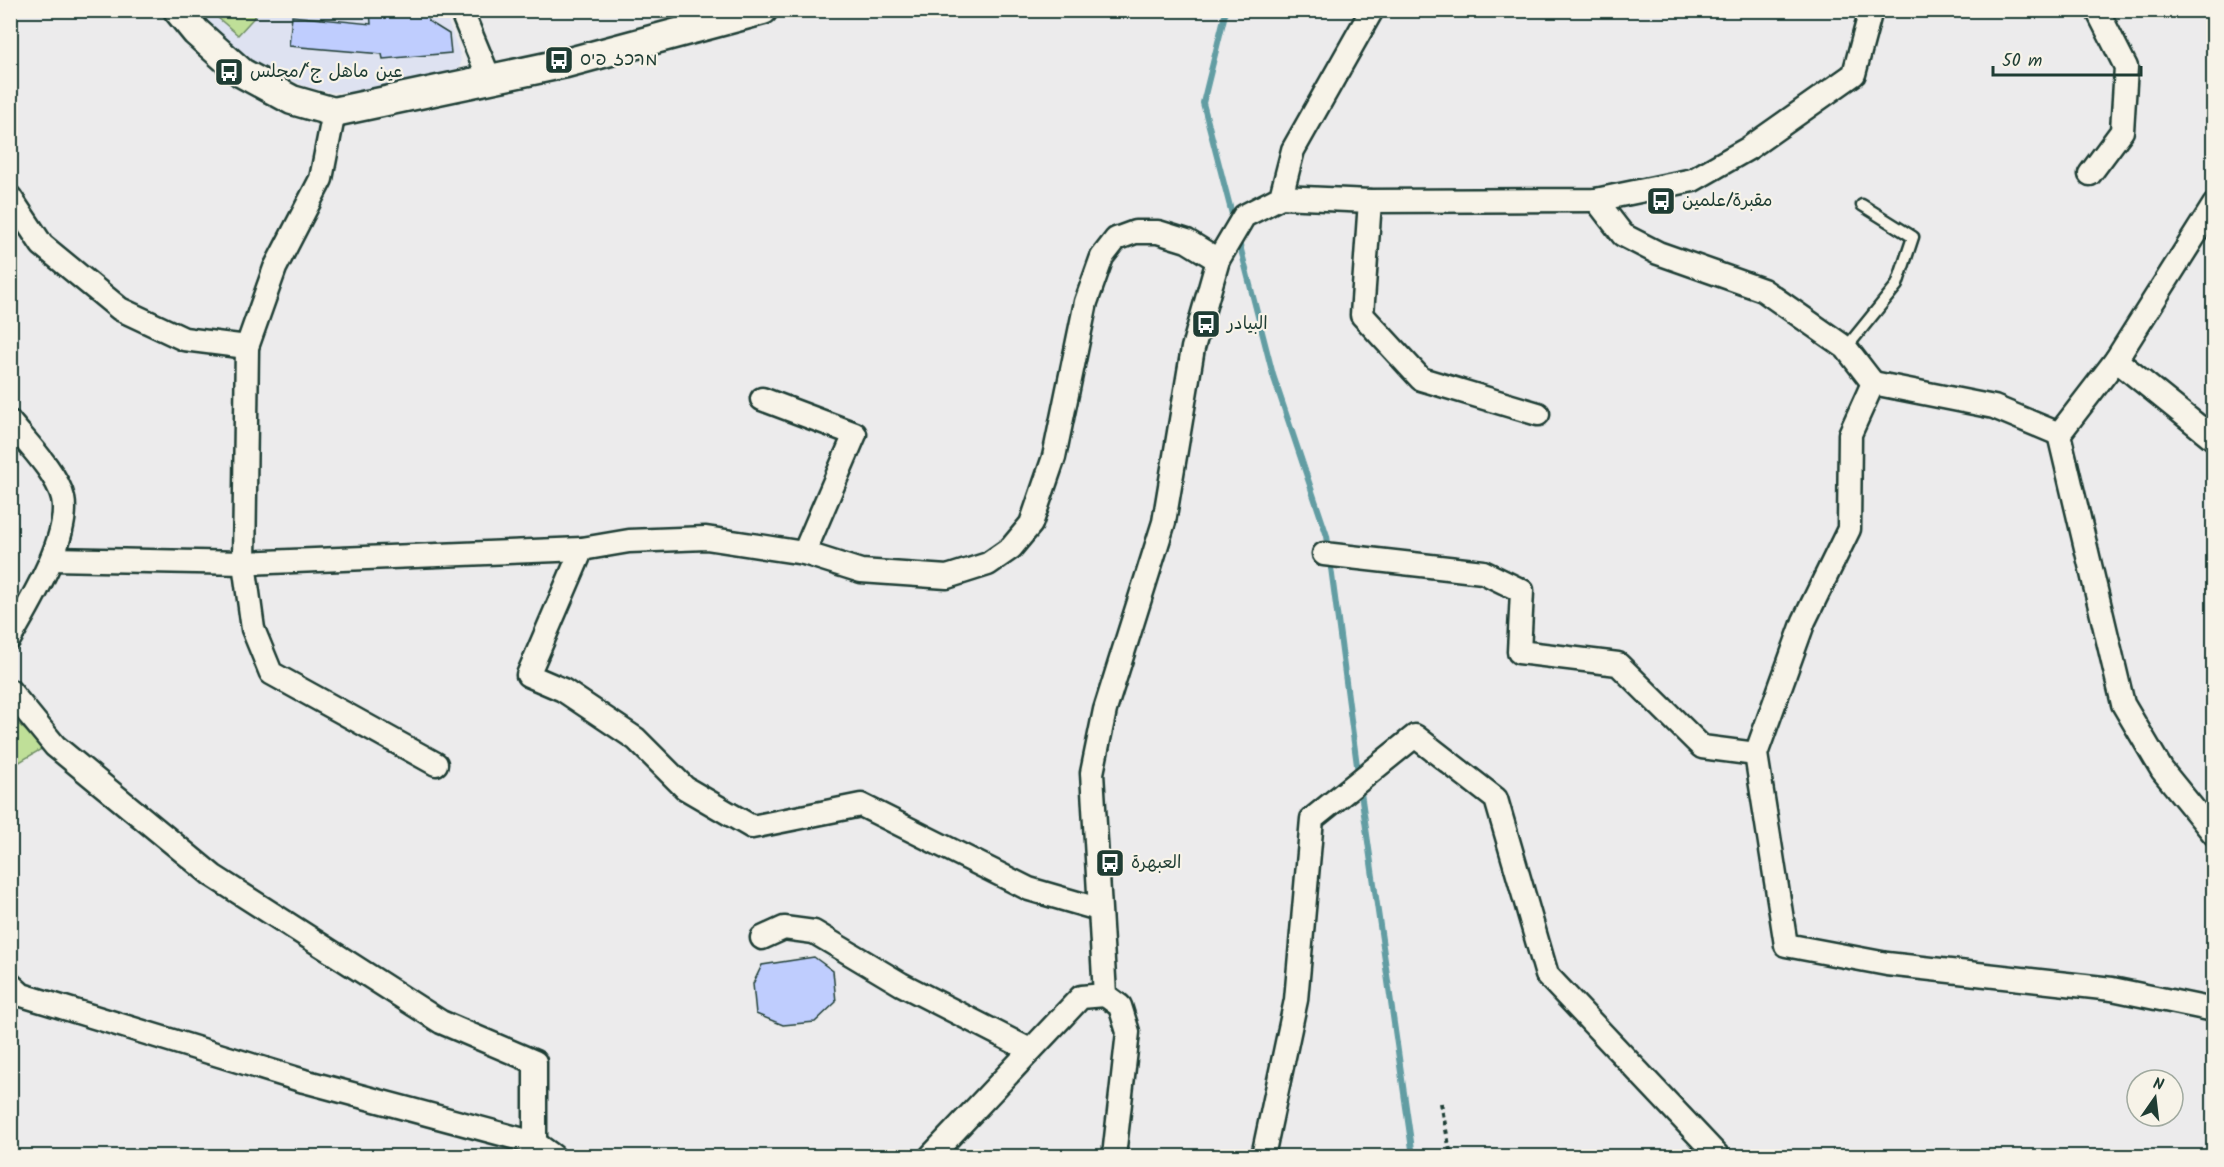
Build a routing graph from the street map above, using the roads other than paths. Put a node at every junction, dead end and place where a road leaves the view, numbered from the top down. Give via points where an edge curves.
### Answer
1 (178, 10) edge
2 (461, 10) edge
3 (763, 10) edge
4 (1372, 10) edge
5 (1871, 10) edge
6 (2097, 10) edge
7 (490, 80) junction
8 (334, 112) junction
9 (2090, 174) dead end
10 (10, 197) edge
11 (1281, 198) junction
12 (1596, 200) junction
13 (1370, 201) junction
14 (1862, 205) dead end
15 (2214, 205) edge
16 (1218, 260) junction
17 (247, 347) junction
18 (1846, 348) junction
19 (2116, 360) junction
20 (1874, 383) junction
21 (762, 399) dead end
22 (1538, 414) dead end
23 (10, 422) edge
24 (2059, 434) junction
25 (2214, 439) edge
26 (582, 549) junction
27 (804, 553) junction
28 (1324, 554) dead end
29 (52, 560) junction
30 (244, 563) junction
31 (10, 638) edge
32 (10, 691) edge
33 (1756, 754) junction
34 (436, 764) dead end
35 (2214, 834) edge
36 (1098, 909) junction
37 (762, 938) dead end
38 (10, 984) edge
39 (1105, 995) junction
40 (2214, 1010) edge
41 (1030, 1050) junction
42 (544, 1150) edge
43 (931, 1156) edge
44 (1114, 1156) edge
45 (1263, 1156) edge
46 (1718, 1156) edge

1 - 8 street via 196,32 242,73 292,100
2 - 7 street
3 - 7 street
4 - 11 street via 1293,150
5 - 12 street via 1854,74 1749,148 1693,180
6 - 9 street via 2126,67 2122,131
7 - 8 street
8 - 17 street via 321,179 275,268
10 - 17 street via 42,245 120,309 184,339
11 - 13 street
11 - 16 street via 1244,216
12 - 13 street
12 - 18 street via 1623,235 1658,253 1763,290
13 - 22 street via 1362,315 1421,379
14 - 18 lane via 1913,237 1897,285
15 - 19 street
16 - 27 street via 1187,241 1158,232 1135,232 1116,239 1102,257 1086,302 1054,457 1031,524 1011,548 988,564 947,577 861,571
16 - 36 street via 1193,348 1164,522 1105,710 1092,773
17 - 30 street
18 - 20 street
19 - 24 street
19 - 25 street
20 - 24 street via 1994,407
20 - 33 street via 1850,434 1850,529 1804,621
21 - 27 street via 855,434
23 - 29 street via 53,476 63,498
24 - 35 street via 2123,704 2162,770
26 - 27 street via 629,541 706,538
26 - 30 street
26 - 36 street via 528,675 563,690 636,739 685,788 752,827 861,805 1029,889
28 - 33 street via 1483,572 1522,591 1519,652 1618,664 1702,747
29 - 30 street
29 - 31 street
30 - 34 street via 252,628 271,673
32 - 42 street via 55,746 213,876 441,1022 535,1062
33 - 40 street via 1786,945 1887,964 2112,989
36 - 39 street
37 - 41 street via 784,928 814,932 902,984
38 - 42 street via 22,995
39 - 41 street via 1081,997
39 - 44 street via 1120,1006 1128,1032
41 - 43 street
45 - 46 street via 1296,1000 1312,819 1415,736 1496,799 1547,975

